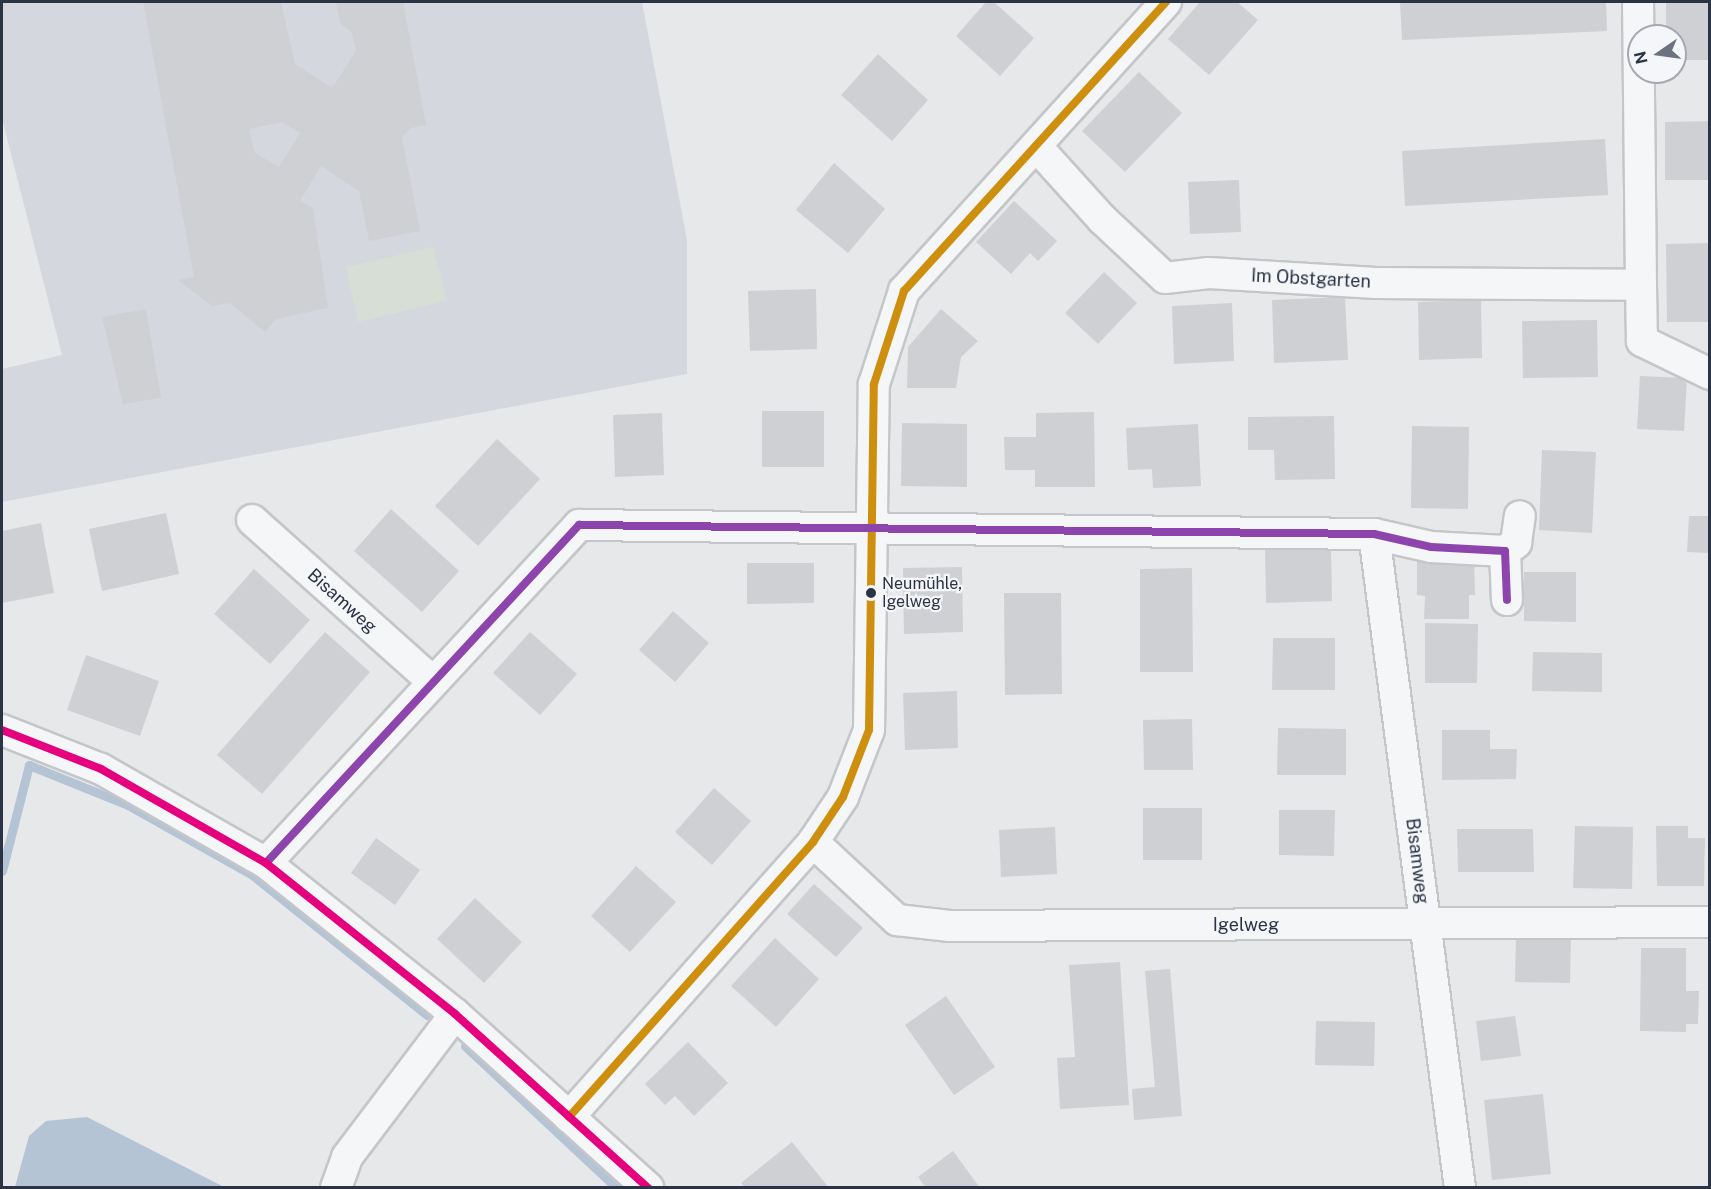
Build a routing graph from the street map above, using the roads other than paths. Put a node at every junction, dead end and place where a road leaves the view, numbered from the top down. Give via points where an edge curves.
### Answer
1 (1166, 2) edge
2 (1638, 2) edge
3 (1037, 147) junction
4 (1641, 285) junction
5 (1710, 374) edge
6 (1520, 516) dead end
7 (252, 520) dead end
8 (873, 526) junction
9 (1374, 534) junction
10 (1505, 551) junction
11 (1507, 600) dead end
12 (432, 681) junction
13 (2, 730) edge
14 (813, 842) junction
15 (266, 863) junction
16 (1710, 922) edge
17 (1425, 924) junction
18 (455, 1014) junction
19 (569, 1117) junction
20 (336, 1188) edge
21 (648, 1188) edge
22 (1460, 1188) edge

1 - 3 street
2 - 4 street
3 - 4 street, Im Obstgarten via 1102,219 1165,278 1209,273 1376,283
3 - 8 street via 904,291 874,384
4 - 5 street via 1642,341
6 - 10 street via 1516,543
7 - 12 street, Bisamweg
8 - 9 street
8 - 12 street via 579,525
8 - 14 street via 869,730 843,798
9 - 10 street via 1431,548
9 - 17 street, Bisamweg
10 - 11 street
12 - 15 street
13 - 15 street via 101,769
14 - 17 street, Igelweg via 897,920 950,926
14 - 19 street
15 - 18 street
16 - 17 street, Igelweg
17 - 22 street, Bisamweg
18 - 19 street
18 - 20 street via 347,1157
19 - 21 street

